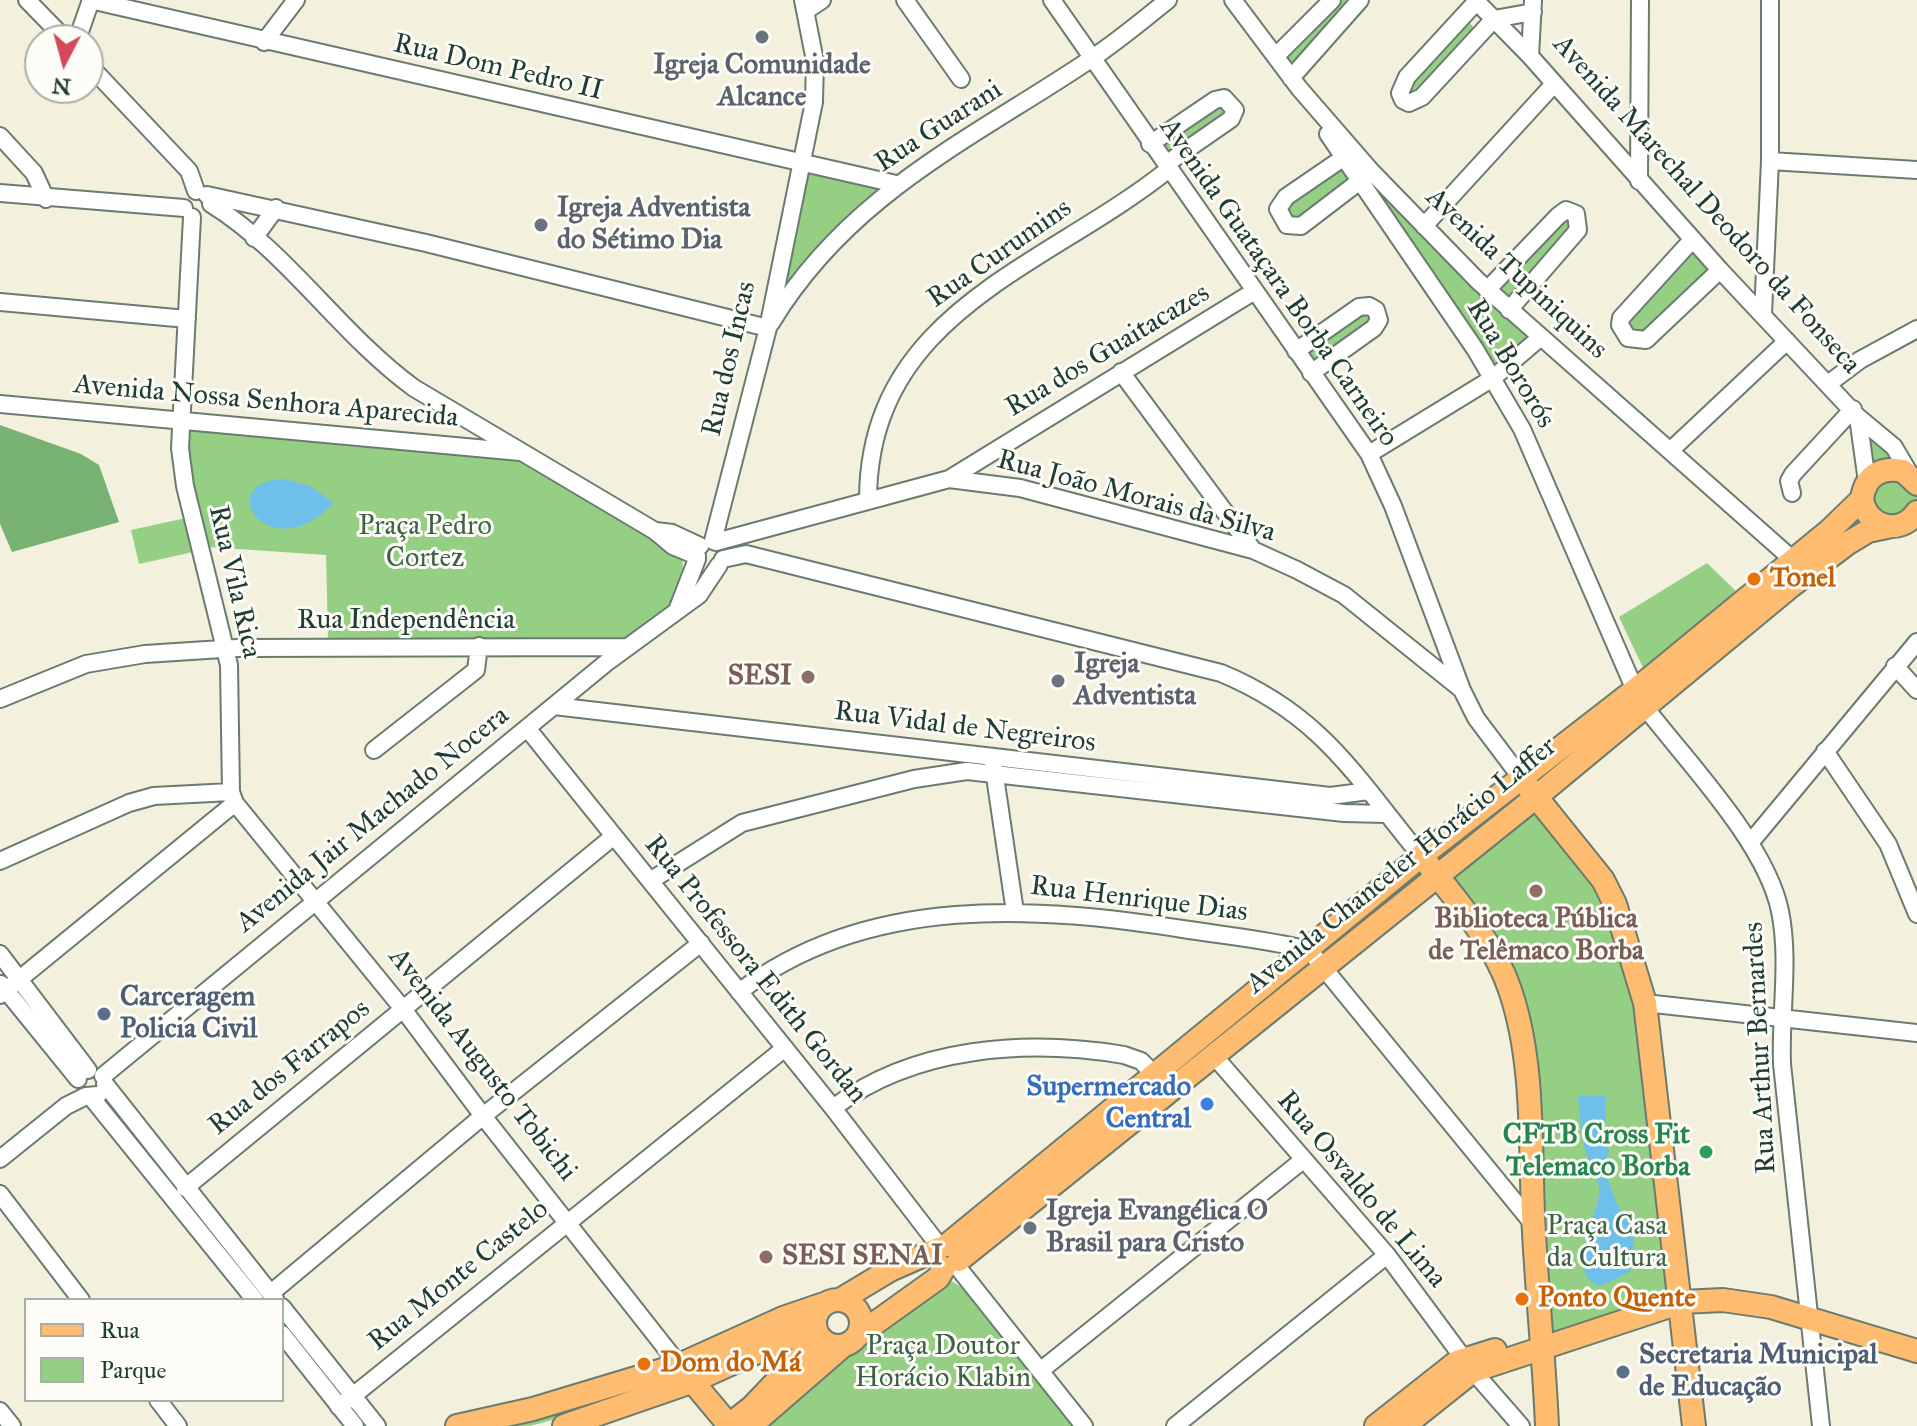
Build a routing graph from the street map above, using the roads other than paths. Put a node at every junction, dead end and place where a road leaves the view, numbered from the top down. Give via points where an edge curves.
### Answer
1 (90, 0) edge
2 (296, 0) edge
3 (822, 0) edge
4 (905, 0) edge
5 (1052, 0) edge
6 (1168, 0) edge
7 (1233, 0) edge
8 (1332, 0) edge
9 (1360, 0) edge
10 (1640, 0) edge
11 (1770, 0) edge
12 (1475, 1) edge
13 (38, 3) edge
14 (805, 5) edge
15 (1533, 6) edge
16 (1494, 19) junction
17 (54, 24) edge
18 (82, 24) edge
19 (264, 42) junction
20 (1276, 56) junction
21 (1530, 56) junction
22 (1093, 58) junction
23 (961, 79) dead end
24 (104, 81) edge
25 (1295, 83) junction
26 (1554, 84) junction
27 (0, 136) edge
28 (1638, 138) junction
29 (1150, 144) junction
30 (1615, 153) junction
31 (1343, 158) junction
32 (1770, 161) junction
33 (801, 163) junction
34 (1168, 167) junction
35 (1917, 170) edge
36 (1366, 176) junction
37 (1639, 181) junction
38 (896, 184) junction
39 (0, 193) edge
40 (204, 197) junction
41 (46, 199) junction
42 (276, 208) junction
43 (188, 212) junction
44 (1424, 226) junction
45 (254, 238) junction
46 (1692, 240) junction
47 (1720, 270) junction
48 (1487, 290) junction
49 (1253, 292) junction
50 (0, 302) edge
51 (1509, 310) junction
52 (1763, 314) junction
53 (187, 319) junction
54 (768, 328) junction
55 (1917, 329) edge
56 (1541, 337) junction
57 (1787, 341) junction
58 (1296, 351) junction
59 (1121, 372) junction
60 (1311, 373) junction
61 (1493, 378) junction
62 (1828, 384) junction
63 (0, 404) edge
64 (1856, 413) junction
65 (179, 420) junction
66 (1671, 450) junction
67 (528, 452) junction
68 (1369, 454) junction
69 (949, 479) junction
70 (1915, 479) edge
71 (1865, 490) junction
72 (1792, 493) dead end
73 (868, 499) junction
74 (1906, 523) edge
75 (705, 549) junction
76 (1253, 550) junction
77 (1792, 559) junction
78 (721, 562) junction
79 (678, 608) junction
80 (1917, 642) edge
81 (479, 646) junction
82 (628, 647) junction
83 (226, 648) junction
84 (1895, 666) junction
85 (1462, 690) junction
86 (1917, 690) edge
87 (0, 699) edge
88 (1640, 699) junction
89 (554, 706) junction
90 (527, 728) junction
91 (374, 750) dead end
92 (1825, 751) junction
93 (994, 765) junction
94 (1522, 779) junction
95 (1369, 791) junction
96 (1536, 797) junction
97 (233, 798) junction
98 (1386, 814) junction
99 (614, 836) junction
100 (1750, 843) junction
101 (1421, 856) junction
102 (0, 861) edge
103 (1435, 874) junction
104 (650, 881) junction
105 (315, 900) junction
106 (1015, 912) junction
107 (1917, 914) edge
108 (701, 943) junction
109 (0, 954) edge
110 (1316, 958) junction
111 (20, 978) junction
112 (2, 989) edge
113 (739, 992) junction
114 (1645, 1003) junction
115 (403, 1009) junction
116 (1780, 1017) junction
117 (1917, 1033) edge
118 (785, 1048) junction
119 (1215, 1057) junction
120 (1155, 1075) junction
121 (90, 1084) junction
122 (833, 1108) junction
123 (483, 1116) junction
124 (0, 1159) edge
125 (1303, 1160) junction
126 (185, 1188) junction
127 (0, 1194) edge
128 (566, 1222) junction
129 (1533, 1224) junction
130 (1387, 1255) junction
131 (947, 1256) junction
132 (274, 1296) edge
133 (79, 1298) edge
134 (253, 1298) edge
135 (832, 1302) junction
136 (1682, 1302) junction
137 (284, 1309) edge
138 (1808, 1318) junction
139 (817, 1332) junction
140 (284, 1337) edge
141 (851, 1341) junction
142 (1542, 1346) junction
143 (1917, 1351) edge
144 (1468, 1365) junction
145 (1040, 1371) junction
146 (690, 1375) junction
147 (353, 1395) junction
148 (160, 1402) edge
149 (339, 1407) junction
150 (0, 1411) edge
151 (736, 1424) edge
152 (12, 1426) edge
153 (178, 1426) edge
154 (355, 1426) edge
155 (377, 1426) edge
156 (457, 1426) edge
157 (564, 1426) edge
158 (1084, 1426) edge
159 (1175, 1426) edge
160 (1376, 1426) edge
161 (1404, 1426) edge
162 (1521, 1426) edge
163 (1547, 1426) edge
164 (1694, 1426) edge
165 (1821, 1426) edge

1 - 18 street
1 - 19 street, Rua Dom Pedro II
2 - 19 street
3 - 14 street
4 - 23 street
5 - 22 street, Avenida Guataçara Borba Carneiro
6 - 22 street, Rua Guarani
7 - 20 street, Avenida Tupiniquins
8 - 20 street
9 - 25 street
10 - 28 street
11 - 32 street
12 - 16 street, Avenida Marechal Deodoro da Fonseca
12 - 16 street via 1407,77 1400,93 1403,100 1422,97
13 - 17 street
14 - 33 street, Rua dos Incas via 815,61 814,102
15 - 16 street
15 - 21 street
16 - 21 street, Avenida Marechal Deodoro da Fonseca
19 - 33 street, Rua Dom Pedro II
20 - 25 street, Avenida Tupiniquins
21 - 26 street, Avenida Marechal Deodoro da Fonseca
22 - 29 street, Avenida Guataçara Borba Carneiro
22 - 38 street, Rua Guarani
24 - 40 street via 189,171
25 - 31 street, Rua Bororós
25 - 36 street, Avenida Tupiniquins
26 - 30 street, Avenida Marechal Deodoro da Fonseca
26 - 44 street
27 - 41 street via 34,173
28 - 30 street
28 - 37 street
29 - 34 street, Avenida Guataçara Borba Carneiro
29 - 34 street, Rua Curumins via 1215,100 1231,102 1231,119
30 - 37 street, Avenida Marechal Deodoro da Fonseca
31 - 36 street, Rua Bororós
31 - 36 street via 1286,197 1278,209 1287,225 1301,226
32 - 35 street
32 - 52 street
33 - 38 street, Rua Dom Pedro II
33 - 54 street, Rua dos Incas
34 - 49 street, Avenida Guataçara Borba Carneiro
34 - 73 street, Rua Curumins via 980,295 919,348 878,427
36 - 44 street, Avenida Tupiniquins
36 - 61 street, Rua Bororós
37 - 46 street, Avenida Marechal Deodoro da Fonseca
38 - 54 street, Rua Guarani via 807,269
39 - 41 street
40 - 42 street
40 - 43 street via 186,196
40 - 43 street via 205,215
40 - 45 street
41 - 43 street
42 - 45 street
42 - 54 street
43 - 53 street, Rua Vila Rica
44 - 48 street, Avenida Tupiniquins
45 - 67 street via 383,366
46 - 47 street, Avenida Marechal Deodoro da Fonseca
46 - 47 street via 1621,318 1628,338 1646,340
47 - 52 street, Avenida Marechal Deodoro da Fonseca
48 - 51 street, Avenida Tupiniquins
48 - 51 street via 1558,216 1566,210 1576,214 1578,230
49 - 58 street, Avenida Guataçara Borba Carneiro
49 - 59 street, Rua dos Guaitacazes
50 - 53 street
51 - 56 street, Avenida Tupiniquins
52 - 57 street, Avenida Marechal Deodoro da Fonseca
53 - 65 street, Rua Vila Rica
54 - 75 street, Rua dos Incas
55 - 62 street
56 - 61 street
56 - 66 street, Avenida Tupiniquins
57 - 62 street, Avenida Marechal Deodoro da Fonseca
57 - 66 street
58 - 60 street, Avenida Guataçara Borba Carneiro
58 - 60 street via 1359,307 1376,310 1379,320 1374,328
59 - 69 street, Rua dos Guaitacazes
59 - 76 street
60 - 68 street, Avenida Guataçara Borba Carneiro
61 - 68 street
61 - 88 street, Rua Bororós via 1522,429
62 - 64 street, Avenida Marechal Deodoro da Fonseca
63 - 65 street, Avenida Nossa Senhora Aparecida
64 - 70 street, Avenida Marechal Deodoro da Fonseca via 1894,447
64 - 71 street, Avenida Marechal Deodoro da Fonseca
64 - 72 street via 1793,474
65 - 67 street, Avenida Nossa Senhora Aparecida
65 - 83 street, Rua Vila Rica via 185,486
66 - 77 street, Avenida Tupiniquins
67 - 75 street via 655,531
68 - 85 street, Avenida Guataçara Borba Carneiro
69 - 73 street, Rua João Morais da Silva
69 - 76 street, Rua João Morais da Silva via 1020,488
70 - 71 main road via 1893,468 1874,475
71 - 74 main road via 1872,520
71 - 77 main road, Avenida Chanceler Horácio Laffer via 1830,530
73 - 75 street, Rua João Morais da Silva
74 - 88 main road, Avenida Chanceler Horácio Laffer via 1868,531 1848,543
75 - 78 street via 723,550
75 - 78 street via 709,568
75 - 79 street, Rua dos Incas
76 - 85 street, Rua João Morais da Silva via 1344,595
77 - 88 main road, Avenida Chanceler Horácio Laffer
78 - 79 street, Avenida Jair Machado Nocera via 706,588
78 - 95 street via 746,554 1221,673 1303,718
79 - 82 street, Avenida Jair Machado Nocera
80 - 84 street
81 - 82 street, Rua Independência
81 - 83 street, Rua Independência
81 - 91 street via 476,670
82 - 89 street, Avenida Jair Machado Nocera
83 - 87 street, Rua Independência via 113,657
83 - 97 street, Rua Vila Rica
84 - 86 street
84 - 92 street
85 - 94 street, Avenida Guataçara Borba Carneiro via 1476,718
88 - 94 main road, Avenida Chanceler Horácio Laffer
88 - 96 main road, Avenida Chanceler Horácio Laffer
88 - 100 street, Rua Arthur Bernardes
89 - 90 street, Avenida Jair Machado Nocera
89 - 93 street, Rua Vidal de Negreiros
90 - 99 street, Rua Professora Edith Gordan
90 - 105 street, Avenida Jair Machado Nocera
92 - 100 street
92 - 107 street via 1888,844
93 - 95 street, Rua Vidal de Negreiros via 1330,796
93 - 98 street, Rua Vidal de Negreiros via 1344,813
93 - 104 street via 914,779 742,823
93 - 106 street
94 - 96 main road
94 - 101 main road, Avenida Chanceler Horácio Laffer
95 - 98 street
96 - 103 main road, Avenida Chanceler Horácio Laffer
96 - 114 main road via 1603,880
97 - 102 street via 168,794 129,803
97 - 105 street, Avenida Augusto Tobichi
97 - 111 street
98 - 101 street
99 - 104 street, Rua Professora Edith Gordan
99 - 115 street, Rua dos Farrapos
100 - 116 street, Rua Arthur Bernardes via 1780,908 1785,948
101 - 103 main road
101 - 110 main road, Avenida Chanceler Horácio Laffer
103 - 110 main road, Avenida Chanceler Horácio Laffer
103 - 129 main road via 1473,923 1510,987 1525,1068
104 - 108 street, Rua Professora Edith Gordan
105 - 115 street, Avenida Augusto Tobichi
105 - 121 street, Avenida Jair Machado Nocera
106 - 110 street, Rua Henrique Dias via 1117,919
106 - 113 street, Rua Henrique Dias via 928,918 835,937 797,954
108 - 113 street, Rua Professora Edith Gordan
108 - 123 street
109 - 111 street
110 - 119 main road, Avenida Chanceler Horácio Laffer
110 - 120 main road, Avenida Chanceler Horácio Laffer
110 - 129 street
111 - 112 street
111 - 121 street
112 - 121 street
113 - 118 street, Rua Professora Edith Gordan
114 - 116 street
114 - 136 main road
115 - 123 street, Avenida Augusto Tobichi
115 - 126 street, Rua dos Farrapos
116 - 117 street
116 - 138 street, Rua Arthur Bernardes
118 - 122 street, Rua Professora Edith Gordan
118 - 128 street, Rua Monte Castelo
119 - 125 street, Rua Osvaldo de Lima
119 - 131 main road, Avenida Chanceler Horácio Laffer
120 - 122 street via 1141,1061 1124,1055 1015,1048 920,1063
120 - 131 main road, Avenida Chanceler Horácio Laffer
121 - 124 street, Avenida Jair Machado Nocera
121 - 126 street
121 - 134 street
122 - 131 street, Rua Professora Edith Gordan
123 - 128 street, Avenida Augusto Tobichi
123 - 132 street
125 - 130 street, Rua Osvaldo de Lima
125 - 145 street
126 - 132 street
127 - 133 street
128 - 146 street, Avenida Augusto Tobichi
128 - 147 street, Rua Monte Castelo
129 - 142 main road
130 - 144 street, Rua Osvaldo de Lima
130 - 159 street
131 - 135 main road via 890,1270
131 - 141 main road, Avenida Chanceler Horácio Laffer via 938,1278
131 - 145 street, Rua Professora Edith Gordan
135 - 139 main road via 818,1310
135 - 141 main road via 858,1313 861,1324
135 - 146 main road via 783,1318
136 - 138 main road via 1723,1300
136 - 142 main road
136 - 164 main road
137 - 147 street
138 - 143 main road
138 - 165 street, Rua Arthur Bernardes
139 - 141 main road via 830,1345
139 - 146 main road
139 - 151 main road
140 - 149 street
141 - 151 main road, Avenida Chanceler Horácio Laffer
142 - 144 main road
142 - 163 main road
144 - 160 main road
144 - 161 main road
144 - 162 street, Rua Osvaldo de Lima
145 - 158 street, Rua Professora Edith Gordan
146 - 151 main road, Avenida Augusto Tobichi
146 - 156 main road
146 - 157 main road
147 - 149 street, Rua Monte Castelo
147 - 155 street
148 - 153 street
149 - 154 street
150 - 152 street

